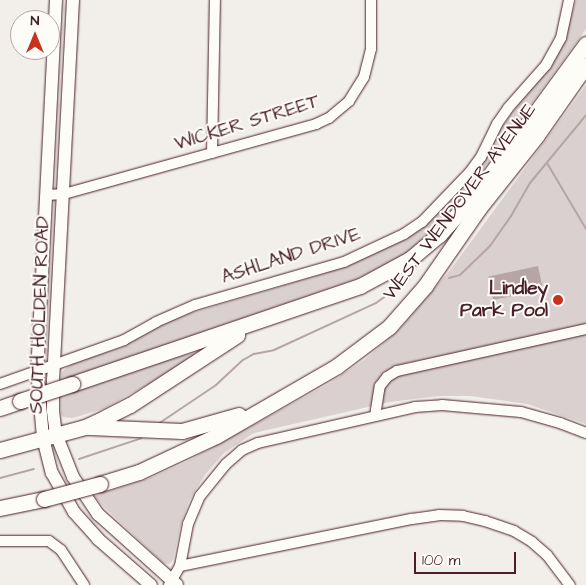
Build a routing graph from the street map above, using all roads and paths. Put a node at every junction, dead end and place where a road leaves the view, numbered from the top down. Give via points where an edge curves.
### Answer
1 (56, 0) edge
2 (73, 0) edge
3 (214, 0) edge
4 (371, 0) edge
5 (569, 0) edge
6 (586, 44) edge
7 (586, 65) edge
8 (212, 153) junction
9 (64, 194) junction
10 (48, 195) junction
11 (259, 321) junction
12 (586, 329) edge
13 (56, 363) junction
14 (38, 369) junction
15 (0, 384) edge
16 (0, 408) edge
17 (260, 409) junction
18 (375, 416) junction
19 (85, 426) junction
20 (586, 433) edge
21 (49, 436) junction
22 (2, 449) edge
23 (0, 508) edge
24 (0, 541) edge
25 (180, 566) junction
26 (173, 584) edge
27 (84, 585) edge
28 (151, 585) edge
29 (570, 585) edge

1 - 10 main road, SOUTH HOLDEN ROAD
2 - 9 main road, SOUTH HOLDEN ROAD
3 - 8 street
4 - 8 street, WICKER STREET via 368,65 349,101 329,118 316,124
5 - 13 street, ASHLAND DRIVE via 560,38 546,65 508,108 470,172 422,222 344,262 195,305 124,340
6 - 11 highway, WEST WENDOVER AVENUE via 479,190 456,218 423,249 376,278
7 - 17 highway, WEST WENDOVER AVENUE via 406,309 369,343 337,366
8 - 9 street, WICKER STREET
9 - 10 street, WICKER STREET
9 - 13 main road, SOUTH HOLDEN ROAD
10 - 14 main road, SOUTH HOLDEN ROAD
11 - 16 highway, WEST WENDOVER AVENUE, bridge
11 - 19 highway via 130,405
12 - 18 street via 397,371 386,377 380,386
13 - 14 street, ASHLAND DRIVE
13 - 21 main road, SOUTH HOLDEN ROAD
14 - 15 street, ASHLAND DRIVE
14 - 21 main road, SOUTH HOLDEN ROAD
17 - 19 highway via 182,431
17 - 23 highway, WEST WENDOVER AVENUE, bridge via 192,449 139,472 44,500
18 - 20 street via 415,407 470,406 521,412
18 - 25 street via 258,443 242,450 200,496 188,524
19 - 21 highway
21 - 22 highway
21 - 26 main road, SOUTH HOLDEN ROAD via 89,502
21 - 28 main road, SOUTH HOLDEN ROAD via 52,472 74,512 98,539
24 - 27 street via 49,541 61,550
25 - 26 street
25 - 29 street via 412,519 463,516 514,531 532,542 547,555

